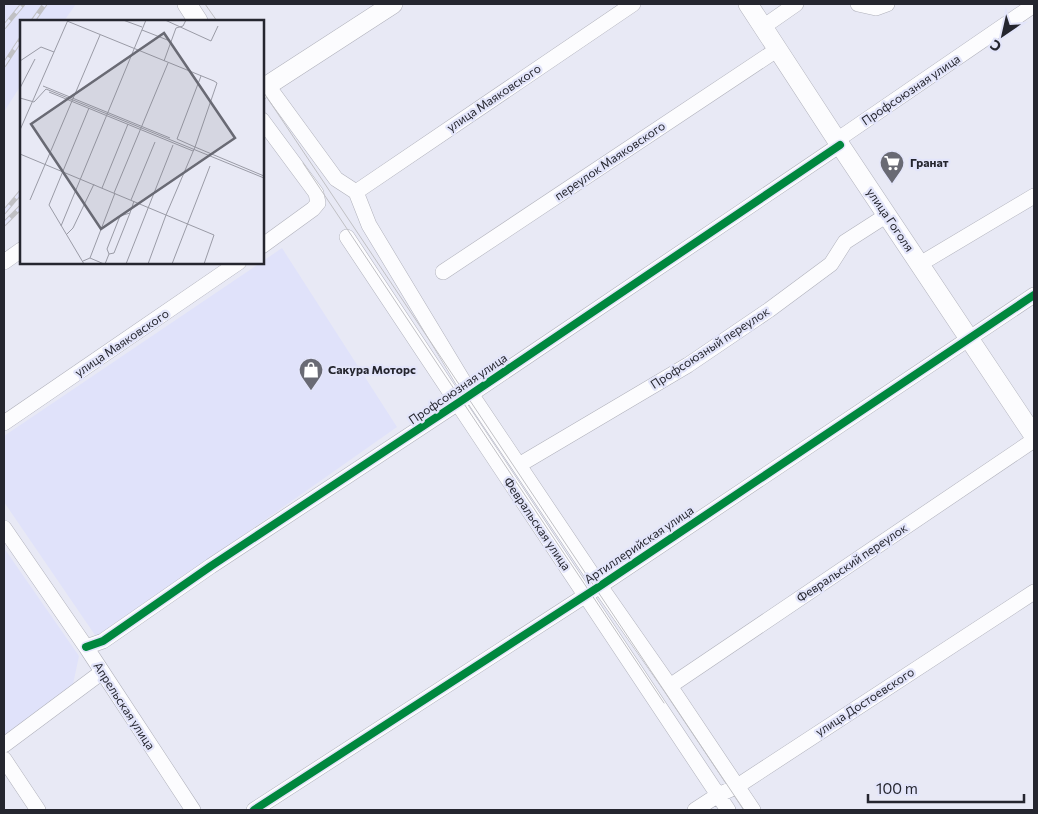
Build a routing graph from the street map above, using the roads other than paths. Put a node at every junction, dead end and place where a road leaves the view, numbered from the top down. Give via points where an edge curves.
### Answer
1 (187, 4) edge
2 (393, 4) edge
3 (633, 4) edge
4 (748, 4) edge
5 (796, 4) edge
6 (858, 4) edge
7 (887, 4) edge
8 (1034, 5) edge
9 (197, 20) edge
10 (763, 27) junction
11 (778, 49) junction
12 (265, 87) edge
13 (264, 123) edge
14 (838, 143) junction
15 (356, 192) junction
16 (1034, 196) edge
17 (887, 215) junction
18 (347, 237) dead end
19 (264, 245) edge
20 (20, 251) edge
21 (4, 262) edge
22 (236, 264) edge
23 (920, 264) junction
24 (443, 272) dead end
25 (1034, 295) edge
26 (969, 338) junction
27 (471, 394) junction
28 (457, 404) junction
29 (4, 423) edge
30 (1034, 436) edge
31 (1034, 440) edge
32 (519, 465) junction
33 (4, 528) edge
34 (600, 586) junction
35 (1034, 592) edge
36 (585, 595) junction
37 (86, 646) junction
38 (102, 672) junction
39 (670, 686) junction
40 (4, 745) edge
41 (4, 759) edge
42 (736, 787) junction
43 (718, 795) junction
44 (38, 810) edge
45 (193, 810) edge
46 (254, 810) edge
47 (695, 810) edge
48 (728, 810) edge
49 (753, 810) edge

1 - 9 main road
2 - 12 main road
3 - 15 street, улица Маяковского
4 - 10 main road, улица Гоголя
5 - 10 street
6 - 7 street via 876,8
8 - 14 street, Профсоюзная улица
10 - 11 main road, улица Гоголя
11 - 14 main road, улица Гоголя
11 - 24 street, переулок Маяковского
12 - 15 street via 336,179
13 - 19 street via 316,193 318,203
14 - 17 main road, улица Гоголя
14 - 27 street, Профсоюзная улица
15 - 27 street via 369,225
16 - 23 street
17 - 23 main road, улица Гоголя
17 - 32 street, Профсоюзный переулок via 845,242 831,264 769,310 688,365
18 - 28 street, Февральская улица
20 - 21 street
22 - 29 street, улица Маяковского
23 - 26 main road, улица Гоголя
25 - 26 street, Артиллерийская улица
26 - 30 main road, улица Гоголя
26 - 34 street, Артиллерийская улица
27 - 28 street, Профсоюзная улица
27 - 32 street
28 - 36 street, Февральская улица
28 - 37 street, Профсоюзная улица via 103,641
31 - 39 street, Февральский переулок
32 - 34 street
33 - 37 street, Апрельская улица
34 - 36 street, Артиллерийская улица
34 - 39 street
35 - 42 street, улица Достоевского
36 - 43 street, Февральская улица
36 - 46 street, Артиллерийская улица
37 - 38 street, Апрельская улица
38 - 40 street
38 - 45 street, Апрельская улица
39 - 42 street
41 - 44 street
42 - 43 street, улица Достоевского
42 - 49 street
43 - 47 street, улица Достоевского
43 - 48 street, Февральская улица

